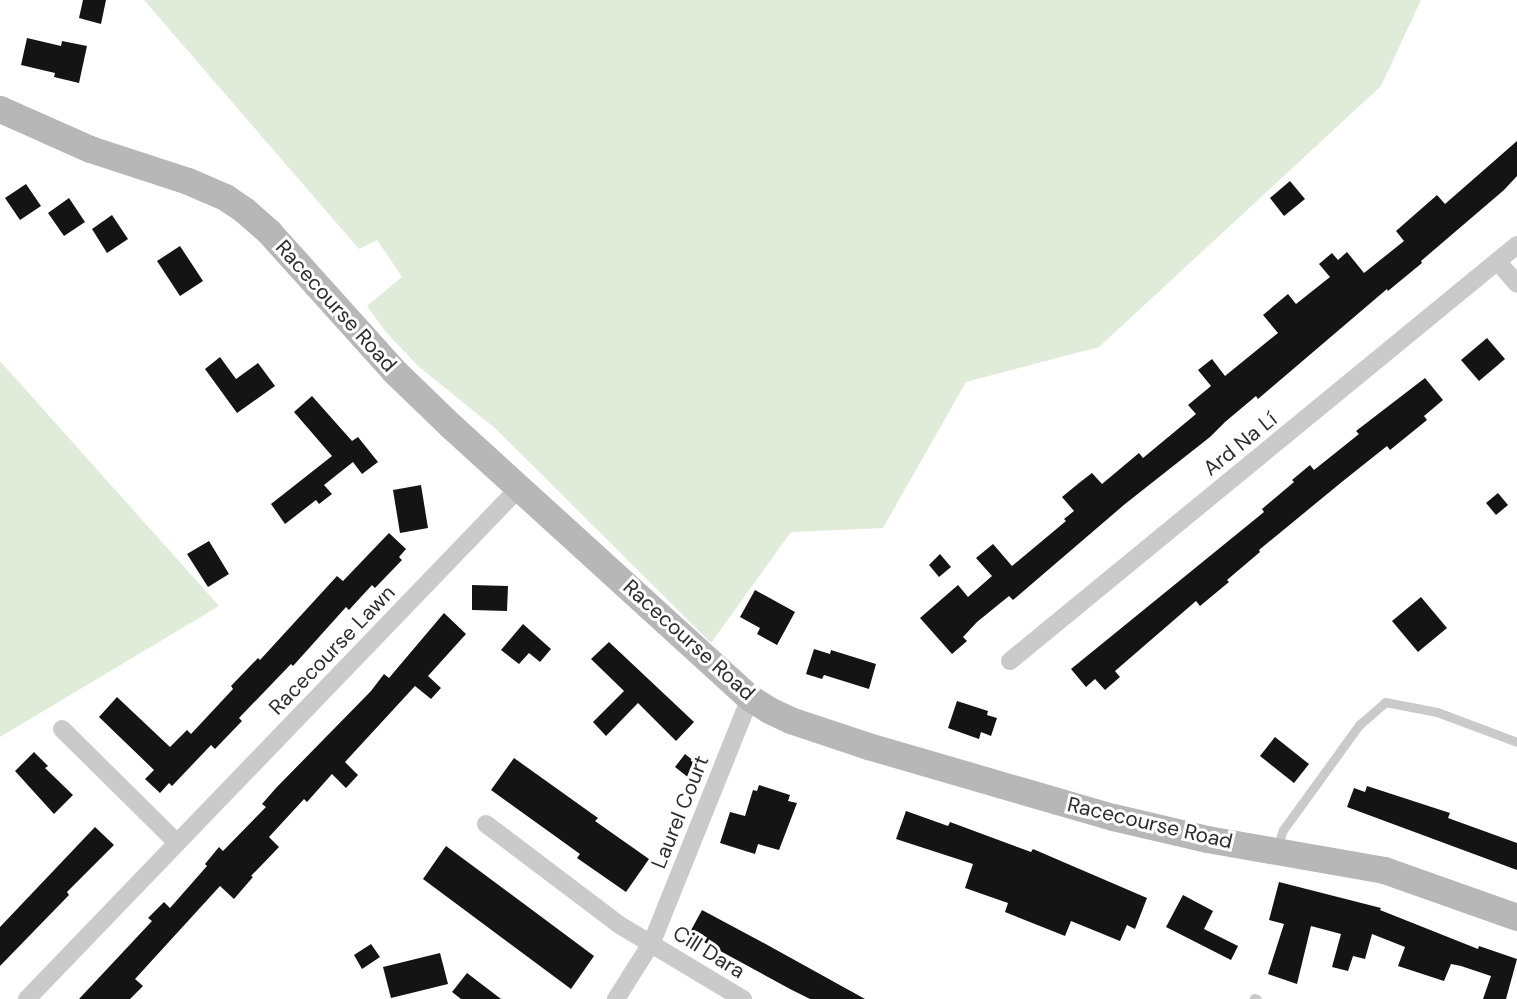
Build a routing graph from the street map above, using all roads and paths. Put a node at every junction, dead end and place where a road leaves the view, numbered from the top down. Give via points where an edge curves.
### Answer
1 (0, 109) edge
2 (1517, 245) edge
3 (1498, 262) junction
4 (1517, 285) edge
5 (519, 488) junction
6 (1010, 662) dead end
7 (750, 698) junction
8 (62, 729) dead end
9 (1517, 742) edge
10 (486, 824) dead end
11 (177, 843) junction
12 (1276, 850) junction
13 (1517, 917) edge
14 (652, 942) junction
15 (27, 999) edge
16 (616, 999) edge
17 (743, 999) edge

1 - 5 street, Racecourse Road via 90,149 188,181 244,210 269,232 394,370
2 - 3 street, Ard Na Lí
3 - 4 street
3 - 6 street, Ard Na Lí
5 - 7 street, Racecourse Road
5 - 11 street, Racecourse Lawn
7 - 12 street, Racecourse Road via 790,720 985,781 1113,817
7 - 14 street, Laurel Court
8 - 11 street
9 - 12 lane via 1437,712 1385,702 1359,725 1283,830
10 - 14 street via 618,924
11 - 15 street, Racecourse Lawn
12 - 13 street, Racecourse Road via 1384,870
14 - 16 street, Laurel Court
14 - 17 street, Cill Dara

